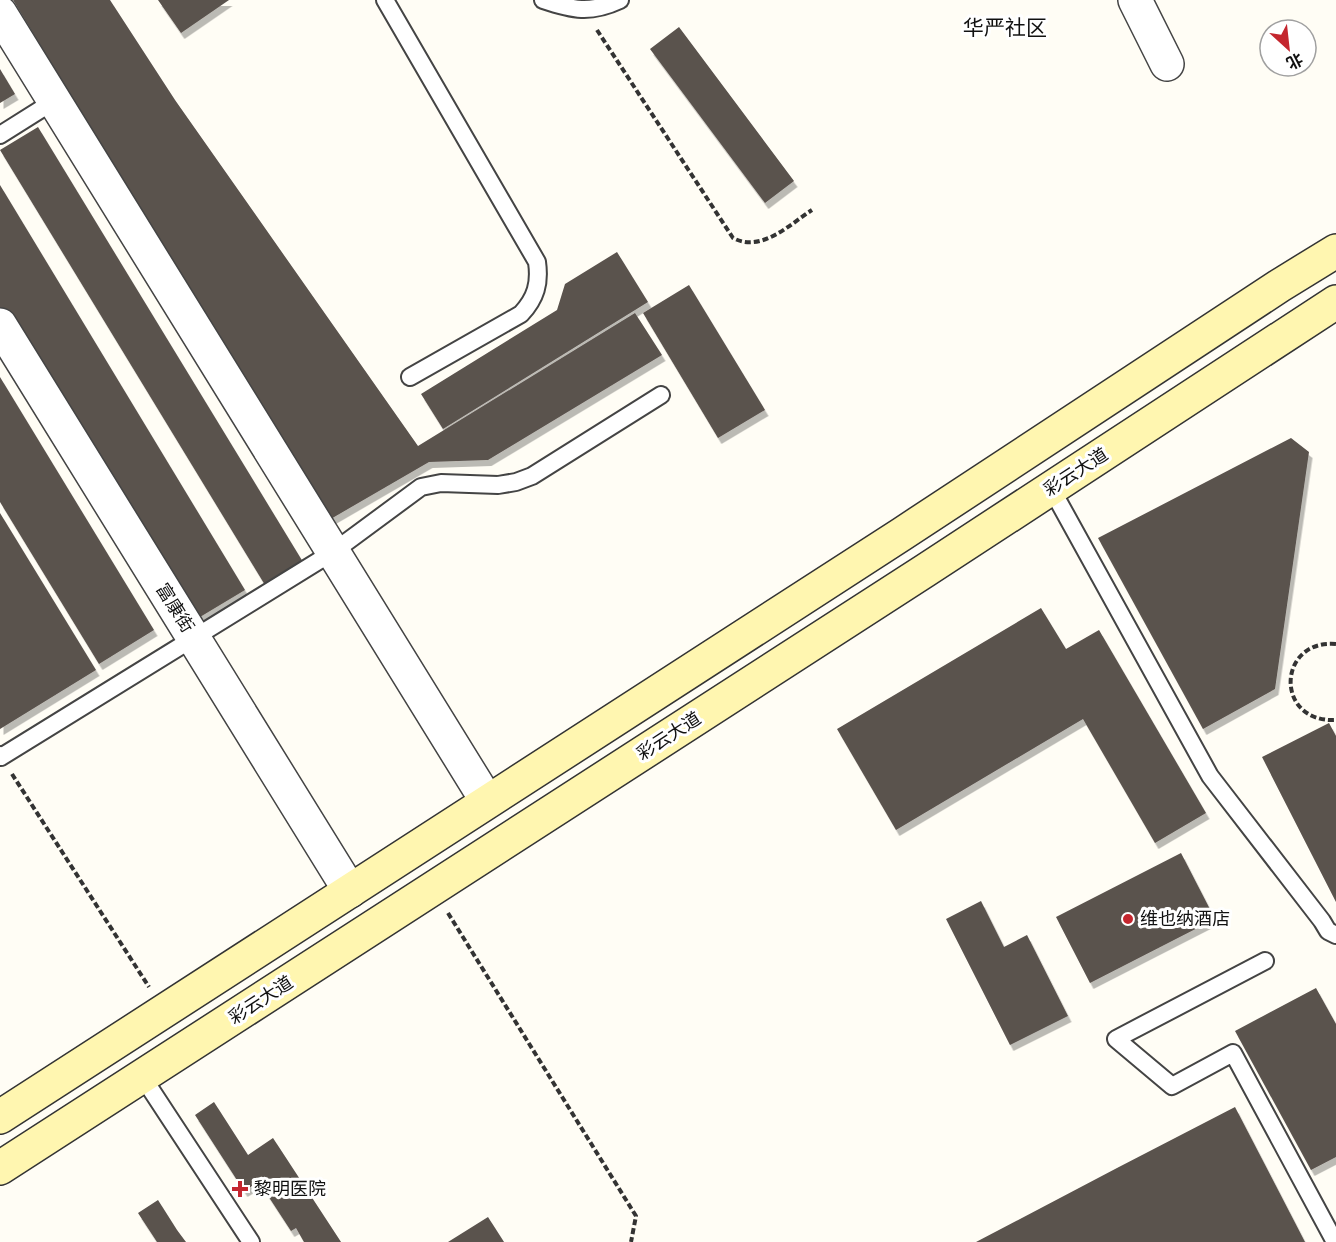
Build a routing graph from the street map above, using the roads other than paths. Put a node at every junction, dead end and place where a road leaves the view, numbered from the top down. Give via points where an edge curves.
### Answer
1 (386, 0) edge
2 (543, 0) edge
3 (620, 0) edge
4 (1135, 0) edge
5 (0, 14) edge
6 (1167, 64) dead end
7 (54, 101) junction
8 (0, 135) edge
9 (1336, 251) edge
10 (1336, 302) edge
11 (0, 325) edge
12 (410, 377) dead end
13 (661, 395) dead end
14 (1051, 488) junction
15 (333, 552) junction
16 (194, 638) junction
17 (1, 756) edge
18 (487, 801) junction
19 (350, 891) junction
20 (1336, 935) edge
21 (1265, 961) dead end
22 (142, 1076) junction
23 (0, 1117) edge
24 (0, 1168) edge
25 (251, 1242) edge
26 (1335, 1242) edge

1 - 12 lane via 537,262 539,278 531,303 521,314
2 - 3 lane via 573,10 603,8
4 - 6 street
5 - 7 street
7 - 8 lane
7 - 15 street
9 - 18 main road
10 - 14 main road, 彩云大道
11 - 16 street, 富康街
13 - 15 lane via 532,476 498,485 441,483 421,487
14 - 20 lane via 1210,776 1328,931
14 - 22 main road, 彩云大道
15 - 16 lane
15 - 18 street
16 - 17 lane
16 - 19 street, 富康街
18 - 19 main road
19 - 23 main road
21 - 26 lane via 1116,1039 1172,1086 1233,1053
22 - 24 main road, 彩云大道
22 - 25 lane

